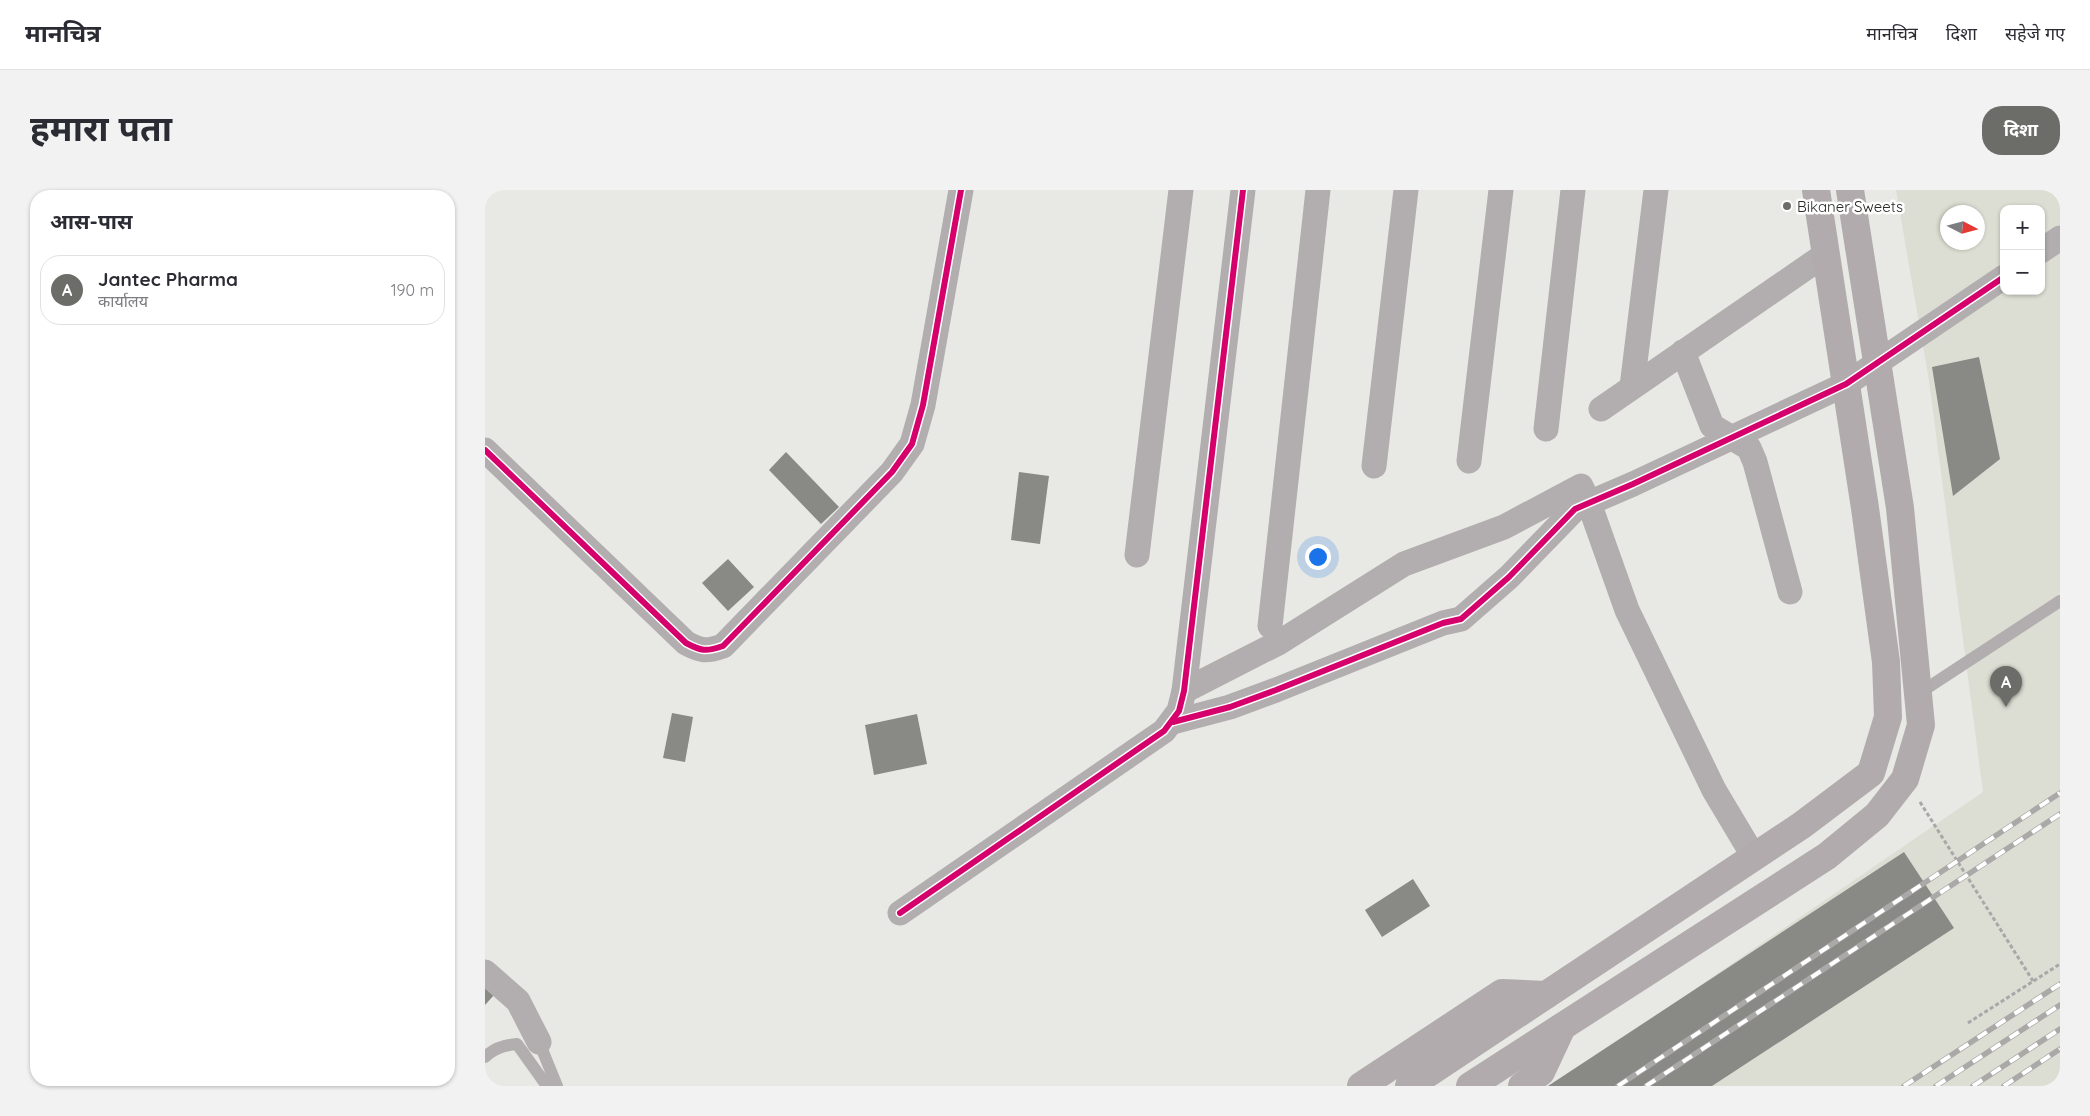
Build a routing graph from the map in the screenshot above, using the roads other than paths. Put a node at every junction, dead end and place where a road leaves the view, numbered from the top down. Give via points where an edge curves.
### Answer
1 (961, 190) edge
2 (1181, 190) edge
3 (1243, 190) edge
4 (1317, 190) edge
5 (1406, 190) edge
6 (1501, 190) edge
7 (1573, 190) edge
8 (1656, 190) edge
9 (1816, 190) edge
10 (1842, 191) edge
11 (2060, 238) edge
12 (2042, 250) edge
13 (1826, 254) junction
14 (2000, 280) edge
15 (1683, 352) junction
16 (1878, 364) junction
17 (1846, 384) junction
18 (1632, 387) junction
19 (1601, 409) dead end
20 (1546, 429) dead end
21 (1730, 438) junction
22 (1469, 461) dead end
23 (490, 463) edge
24 (1374, 466) dead end
25 (1589, 503) junction
26 (1137, 555) dead end
27 (1790, 592) dead end
28 (2060, 601) edge
29 (1270, 626) dead end
30 (1184, 691) junction
31 (1919, 694) junction
32 (1173, 722) junction
33 (1755, 857) junction
34 (900, 913) dead end
35 (485, 972) edge
36 (1546, 995) junction
37 (1562, 1027) junction
38 (539, 1042) joint
39 (485, 1057) edge
40 (547, 1086) edge
41 (557, 1086) edge
42 (1361, 1086) edge
43 (1409, 1086) edge
44 (1470, 1086) edge
45 (1522, 1086) edge

1 - 23 street via 923,405 913,444 892,472 723,646 709,651 686,643
2 - 26 street
3 - 30 street
4 - 29 street
5 - 24 street
6 - 22 street
7 - 20 street
8 - 18 street
9 - 13 main road
10 - 16 main road
11 - 12 street
13 - 15 street
13 - 17 main road
14 - 16 street
15 - 18 street
15 - 21 street via 1708,420 1717,431
16 - 17 street
16 - 31 main road via 1900,508
17 - 21 street
17 - 33 main road via 1885,662 1888,717 1871,773
18 - 19 street
21 - 25 street
21 - 27 street via 1749,448 1755,462
25 - 30 street via 1581,486 1504,528 1404,564 1280,642
25 - 32 street via 1575,509 1461,619 1443,623 1230,707
25 - 33 street via 1627,610 1714,790
28 - 31 lane
30 - 32 street
31 - 37 main road via 1921,725 1905,779 1877,815 1827,856
32 - 34 street via 1165,731
33 - 36 main road
35 - 38 street via 518,1002
36 - 42 main road via 1502,993
36 - 43 main road
37 - 44 main road
37 - 45 main road via 1541,1072
38 - 41 lane
39 - 40 lane via 492,1050 517,1044

